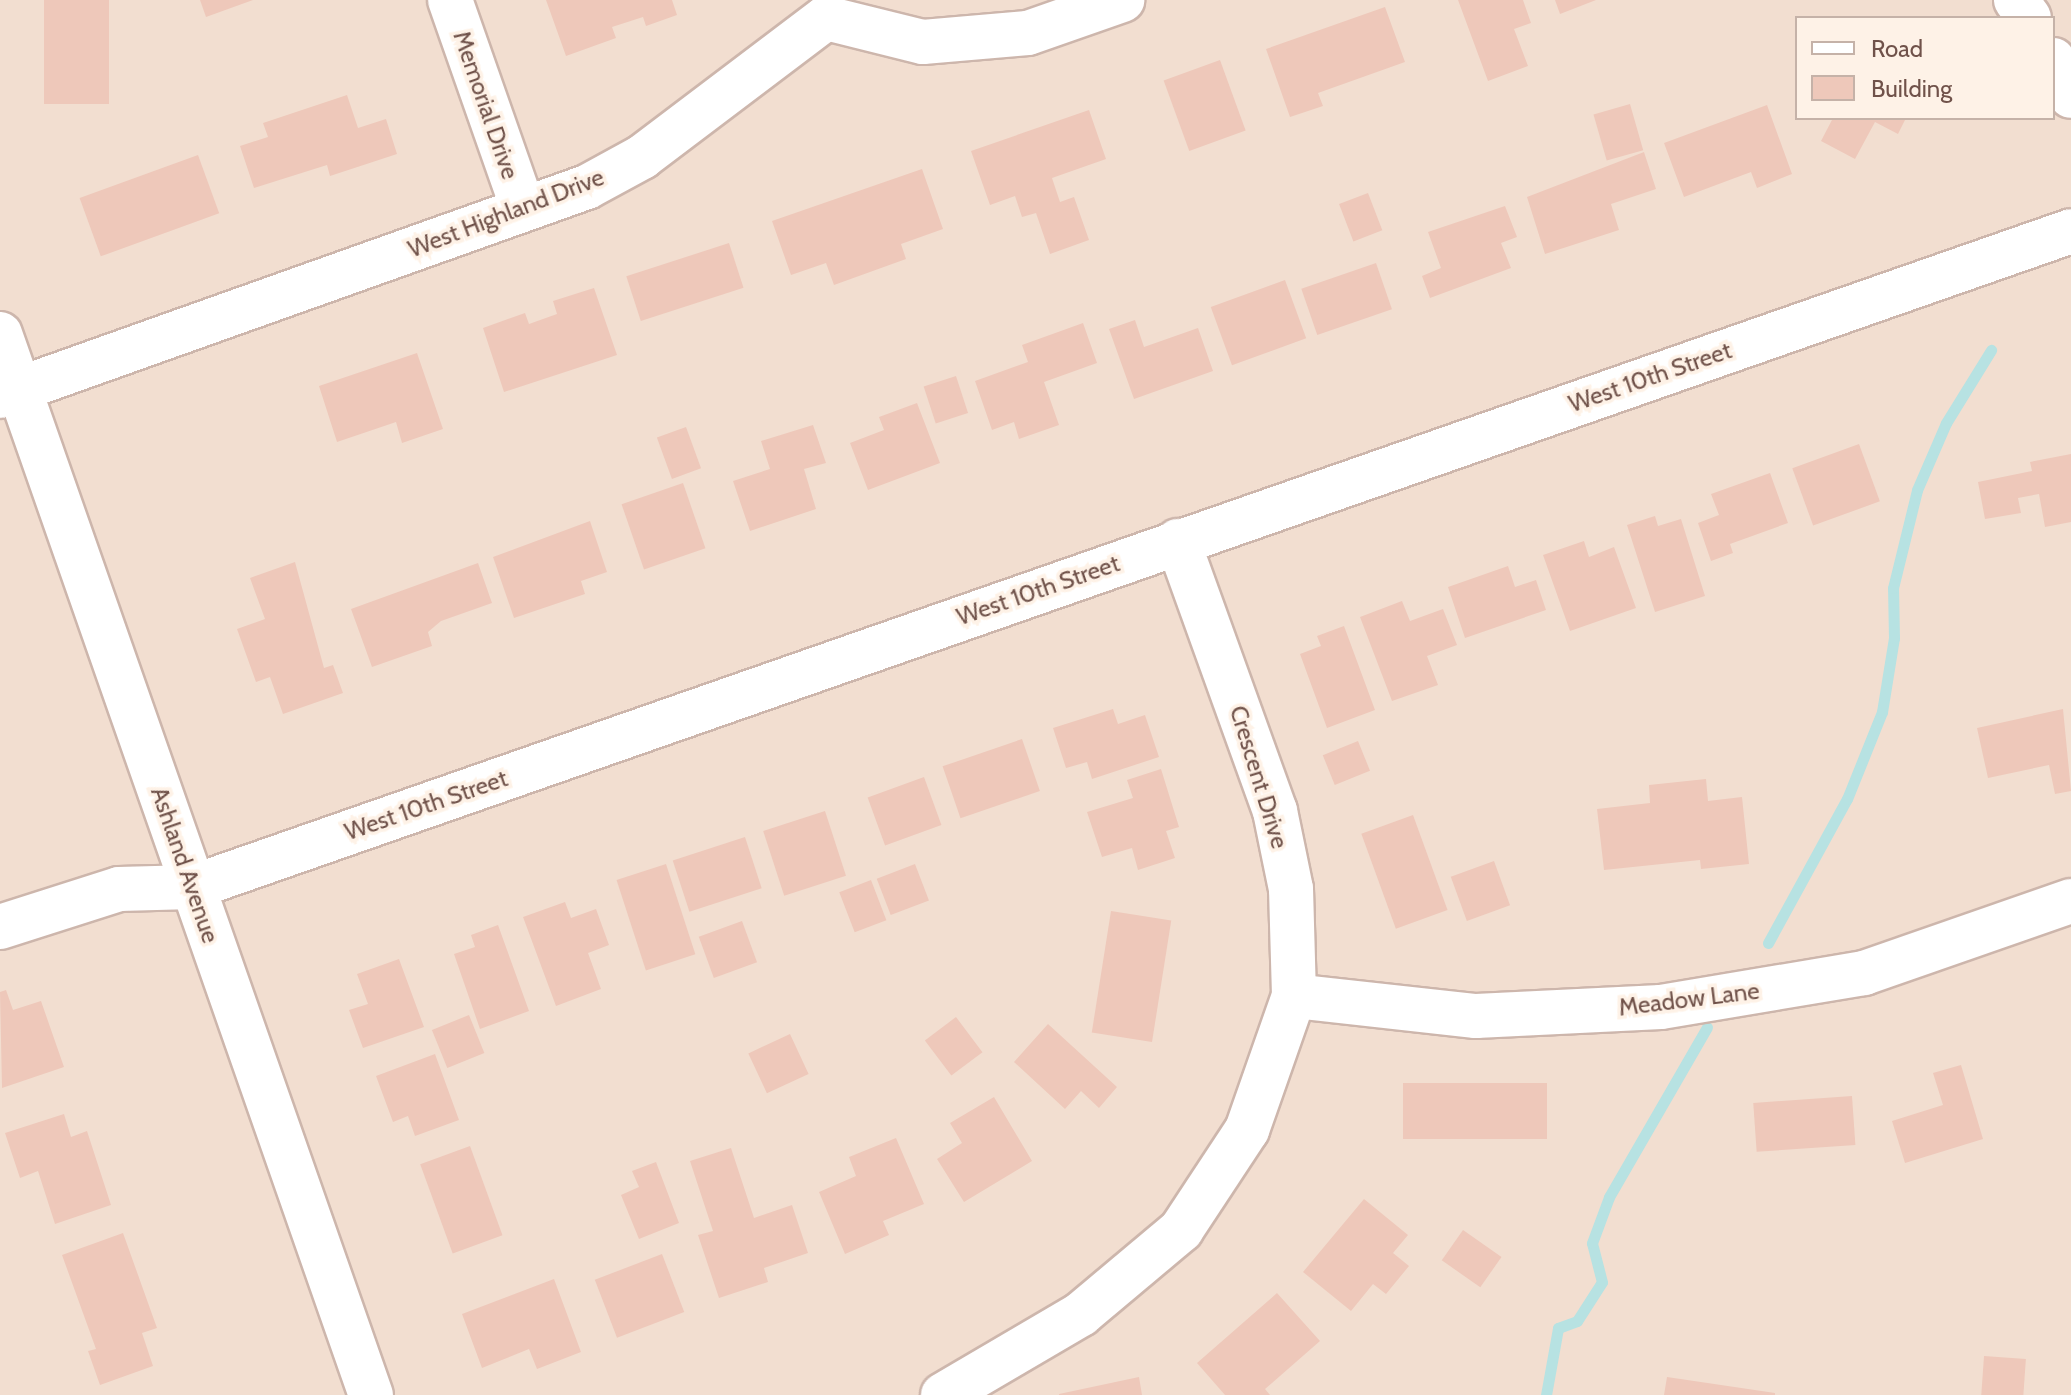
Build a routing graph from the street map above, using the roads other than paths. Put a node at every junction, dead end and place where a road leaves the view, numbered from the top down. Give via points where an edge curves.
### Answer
1 (450, 0) edge
2 (1122, 0) edge
3 (828, 9) edge
4 (2055, 64) edge
5 (2071, 96) edge
6 (523, 209) junction
7 (2071, 231) edge
8 (0, 334) edge
9 (10, 393) edge
10 (1178, 541) junction
11 (193, 887) junction
12 (2071, 901) edge
13 (0, 927) edge
14 (1294, 996) junction
15 (371, 1395) edge
16 (943, 1395) edge

1 - 6 street, Memorial Drive
2 - 3 street, West Highland Drive via 1028,33 923,42
3 - 6 street, West Highland Drive via 642,157 587,187
4 - 5 street
6 - 9 street, West Highland Drive
7 - 10 street, West 10th Street
8 - 9 street, Ashland Avenue
9 - 11 street, Ashland Avenue
10 - 11 street, West 10th Street
10 - 14 street, Crescent Drive via 1275,811 1291,889
11 - 13 street, West 10th Street via 119,889
11 - 15 street, Ashland Avenue
12 - 14 street, Meadow Lane via 1864,973 1661,1007 1476,1016
14 - 16 street, Crescent Drive via 1247,1130 1181,1230 1081,1314

